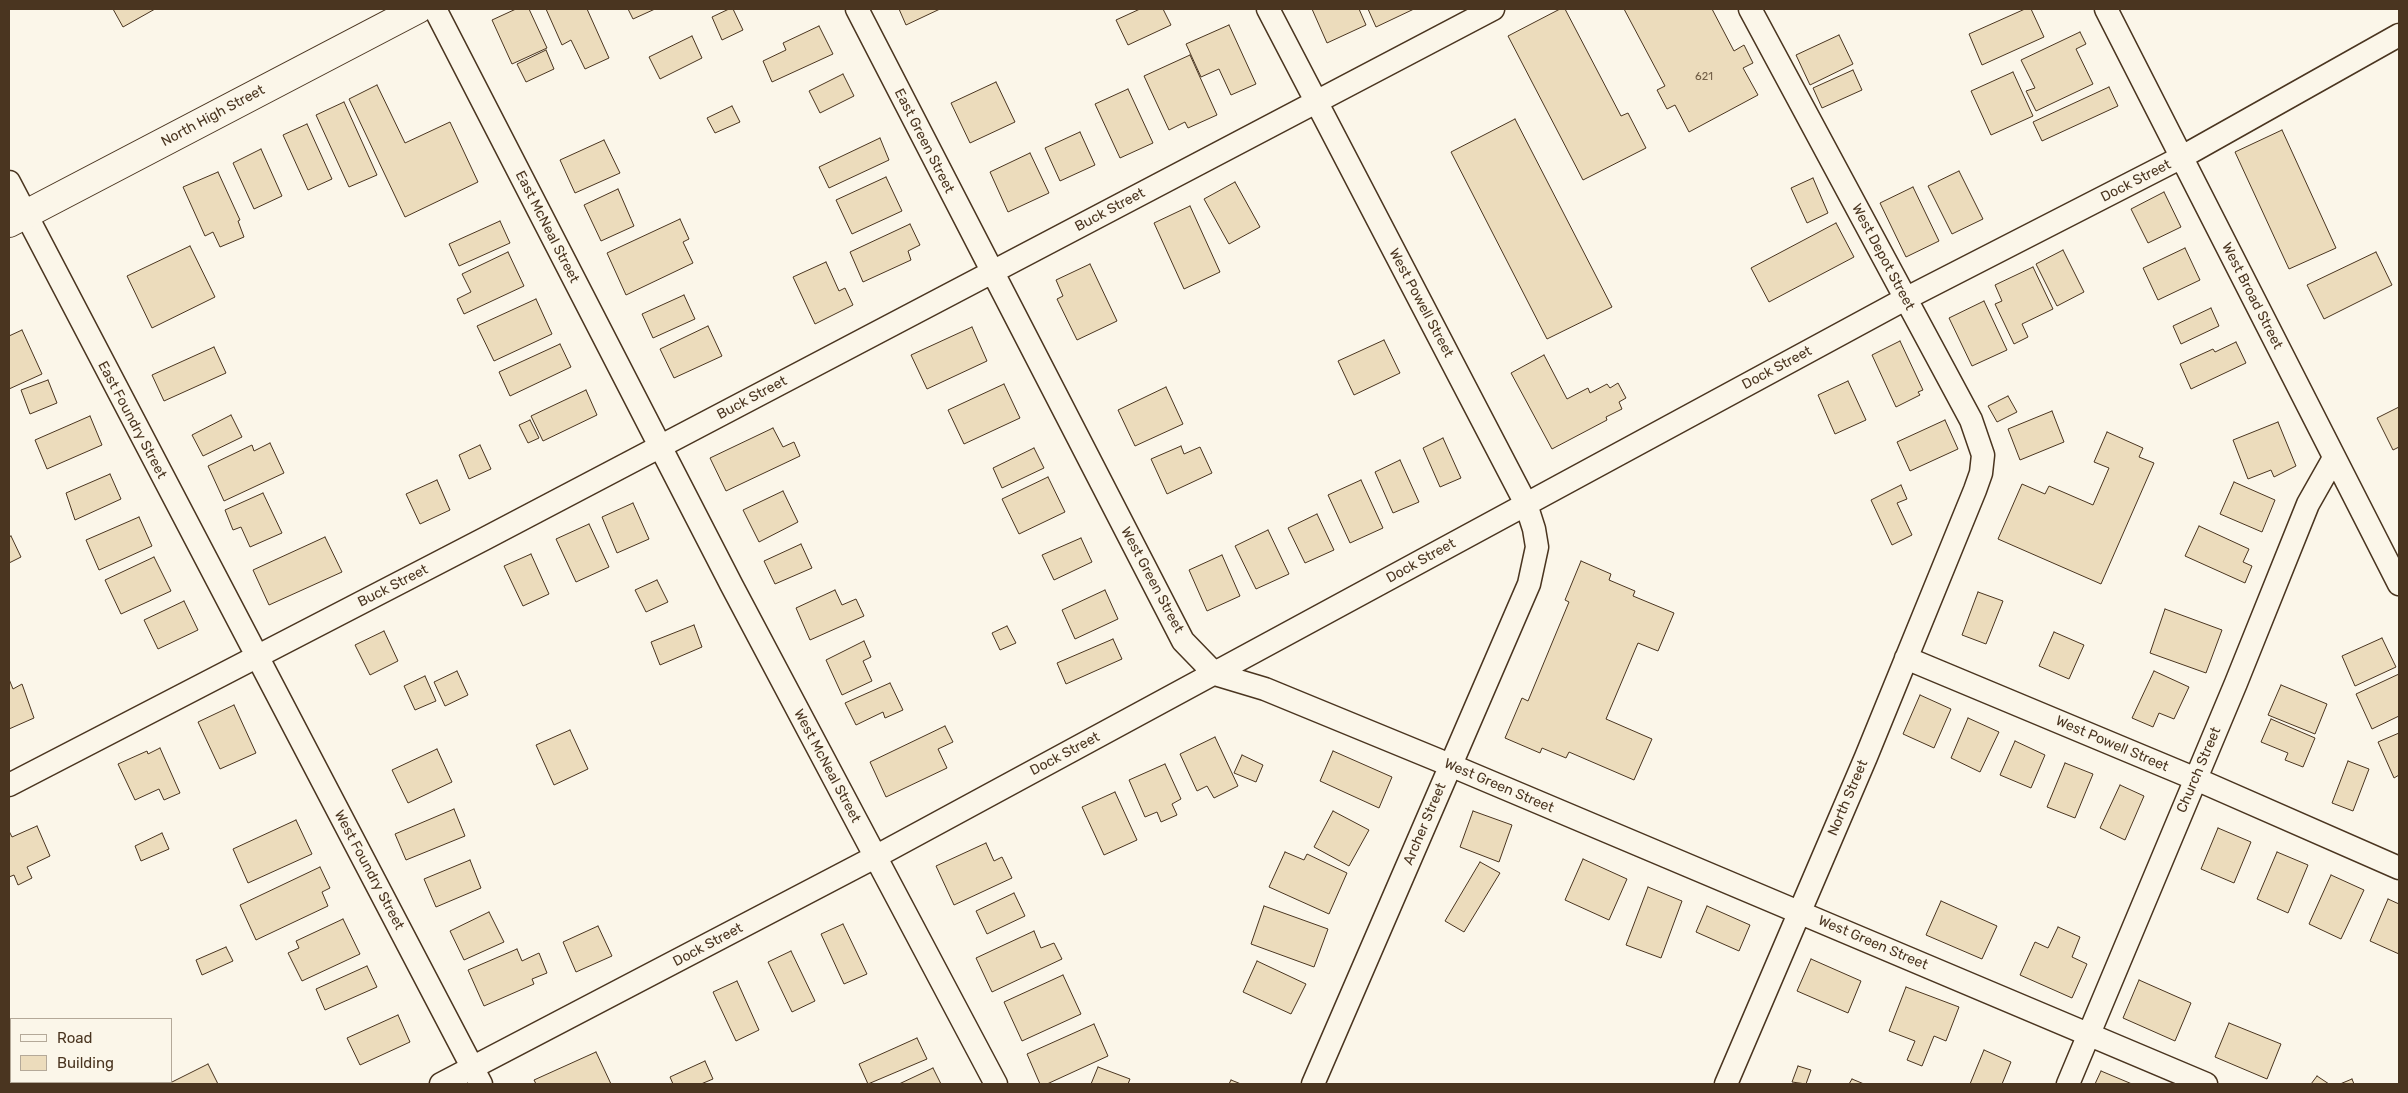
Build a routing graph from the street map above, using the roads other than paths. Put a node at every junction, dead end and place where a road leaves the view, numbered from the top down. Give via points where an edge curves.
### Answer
1 (418, 9) edge
2 (435, 9) edge
3 (857, 9) edge
4 (1268, 9) edge
5 (1493, 9) edge
6 (1750, 9) edge
7 (2106, 9) edge
8 (2399, 35) edge
9 (1316, 102) junction
10 (2182, 157) junction
11 (9, 182) edge
12 (17, 219) edge
13 (992, 272) junction
14 (1905, 299) junction
15 (660, 446) junction
16 (2334, 458) junction
17 (1526, 504) junction
18 (1967, 510) joint
19 (2399, 584) edge
20 (257, 657) junction
21 (1906, 658) junction
22 (1215, 674) junction
23 (1450, 765) junction
24 (2196, 779) junction
25 (9, 785) edge
26 (875, 857) junction
27 (2399, 868) edge
28 (1800, 912) junction
29 (2089, 1035) junction
30 (477, 1076) edge
31 (442, 1084) edge
32 (996, 1084) edge
33 (1313, 1084) edge
34 (1726, 1084) edge
35 (2068, 1084) edge
36 (2206, 1084) edge

1 - 12 street, North High Street
2 - 15 street, East McNeal Street
3 - 13 street, East Green Street
4 - 9 street, West Powell Street
5 - 9 street, Buck Street
6 - 14 street, West Depot Street
7 - 10 street, West Broad Street
8 - 10 street, Dock Street
9 - 13 street, Buck Street
9 - 17 street, West Powell Street
10 - 14 street, Dock Street
10 - 16 street, West Broad Street
11 - 12 street, East Foundry Street
12 - 20 street, East Foundry Street
13 - 15 street, Buck Street
13 - 22 street, West Green Street via 1183,641
14 - 17 street, Dock Street
14 - 18 street, West Depot Street via 1979,439 1983,456 1981,473
15 - 20 street, Buck Street
15 - 26 street, West McNeal Street
16 - 19 street, West Broad Street
16 - 24 street, Church Street via 2308,504
17 - 22 street, Dock Street
17 - 23 street, Archer Street via 1537,547 1528,584
18 - 21 street, North Street
20 - 25 street, Buck Street
20 - 30 street, West Foundry Street
21 - 24 street, West Powell Street
21 - 28 street, North Street
22 - 23 street, West Green Street via 1265,689
22 - 26 street, Dock Street
23 - 28 street, West Green Street
23 - 33 street, Archer Street
24 - 27 street, West Powell Street
24 - 29 street, Church Street
26 - 30 street, Dock Street
26 - 32 street, West McNeal Street
28 - 29 street, West Green Street
28 - 34 street, North Street
29 - 35 street, Church Street
29 - 36 street, West Green Street
30 - 31 street, Dock Street

